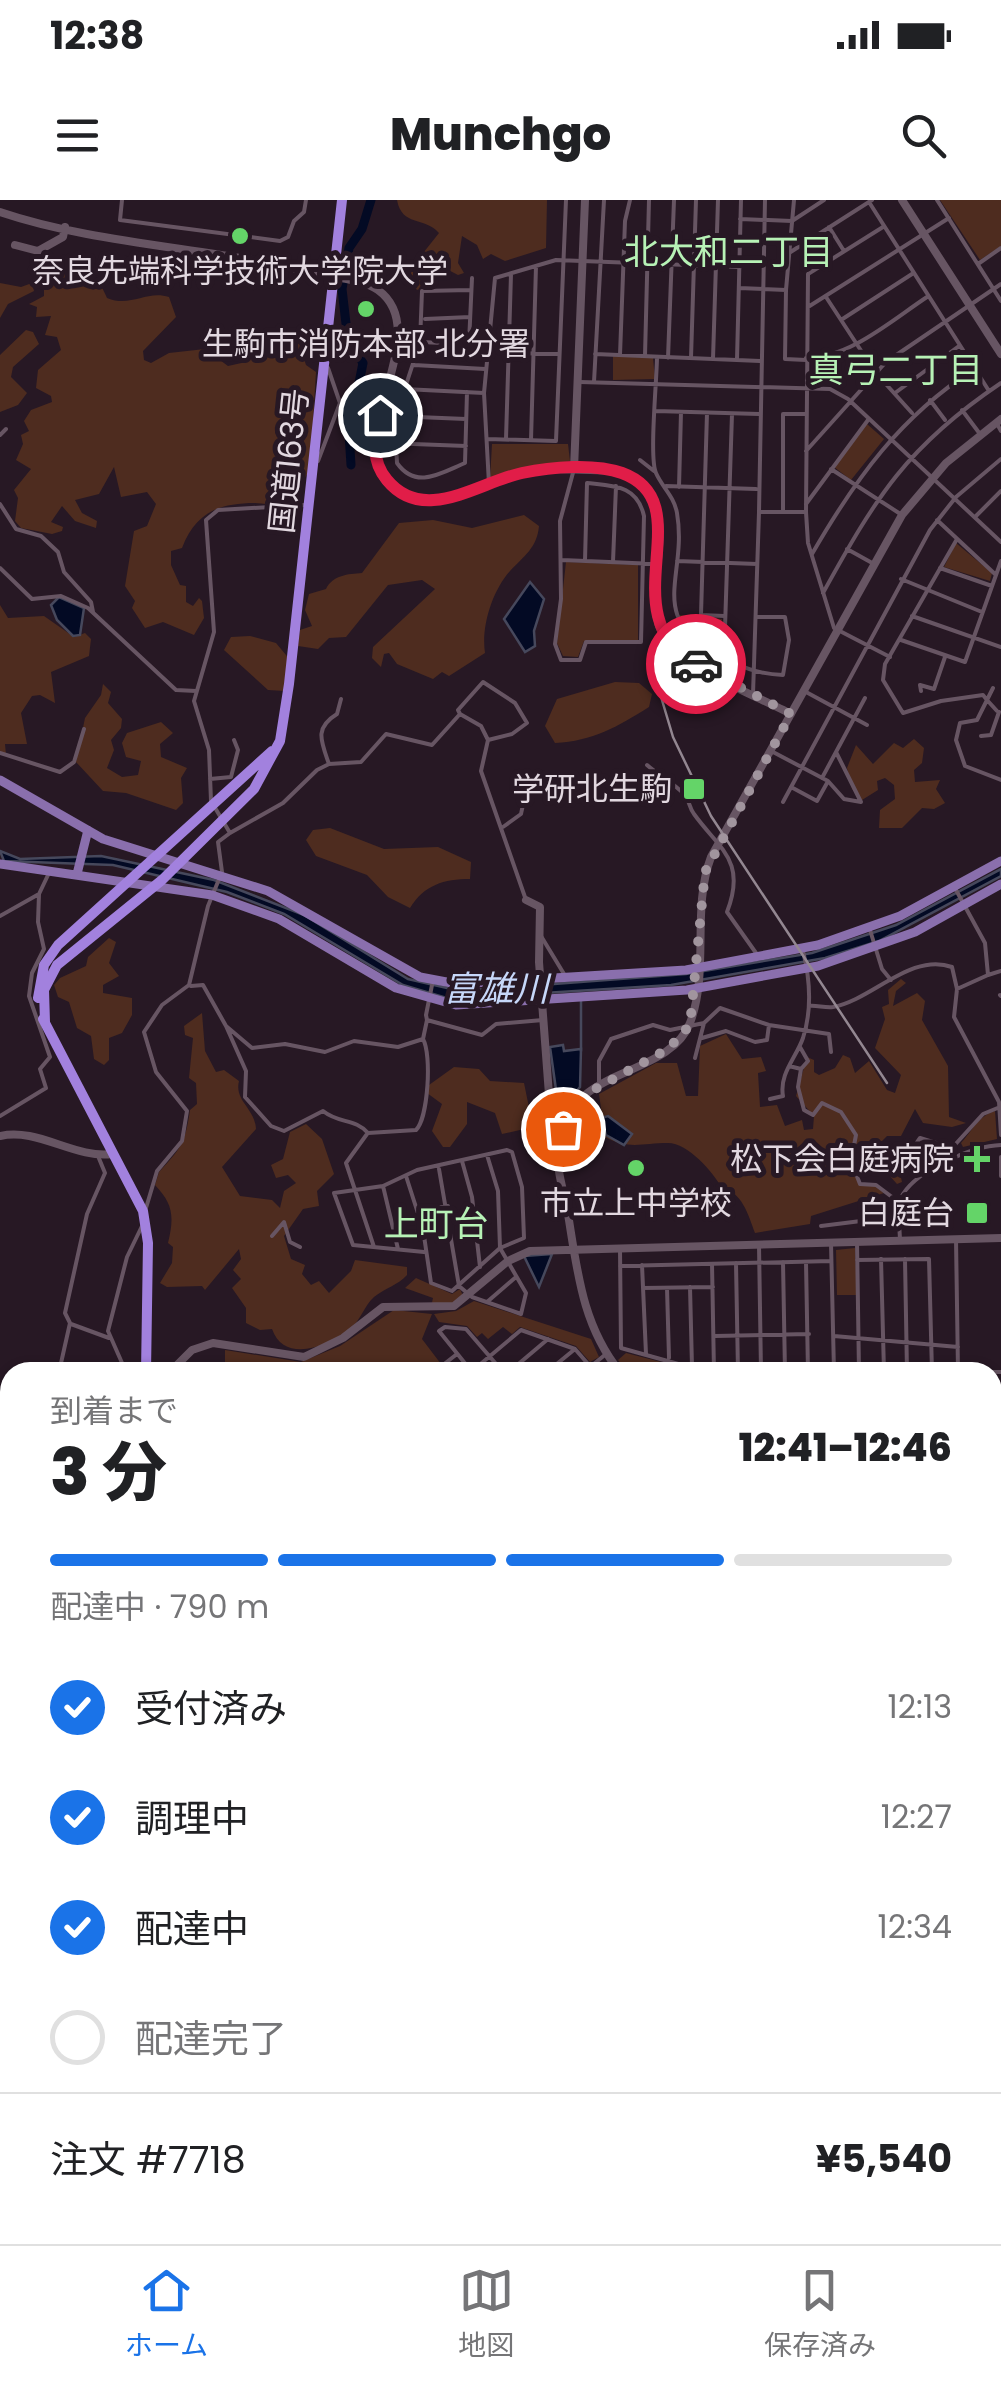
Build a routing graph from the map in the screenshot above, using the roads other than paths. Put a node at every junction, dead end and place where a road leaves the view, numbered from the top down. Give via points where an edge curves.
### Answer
1 (122, 200) edge
2 (306, 200) edge
3 (342, 200) edge
4 (566, 200) edge
5 (585, 200) edge
6 (604, 200) edge
7 (630, 200) edge
8 (649, 200) edge
9 (674, 200) edge
10 (696, 200) edge
11 (718, 200) edge
12 (741, 200) edge
13 (764, 200) edge
14 (794, 200) edge
15 (824, 200) edge
16 (902, 200) edge
17 (938, 200) edge
18 (870, 201) edge
19 (0, 212) edge
20 (949, 218) junction
21 (740, 219) junction
22 (764, 220) junction
23 (792, 220) junction
24 (65, 227) junction
25 (829, 227) junction
26 (883, 227) junction
27 (924, 234) junction
28 (15, 245) dead end
29 (1001, 248) edge
30 (844, 251) junction
31 (898, 251) junction
32 (788, 253) junction
33 (562, 261) junction
34 (580, 262) junction
35 (598, 263) junction
36 (623, 263) junction
37 (646, 264) junction
38 (978, 264) junction
39 (671, 265) junction
40 (536, 266) junction
41 (693, 266) junction
42 (716, 266) junction
43 (740, 267) junction
44 (511, 274) junction
45 (912, 274) junction
46 (472, 278) dead end
47 (341, 280) junction
48 (1001, 284) edge
49 (740, 288) junction
50 (764, 288) junction
51 (994, 289) junction
52 (472, 290) junction
53 (786, 290) junction
54 (826, 297) junction
55 (928, 297) junction
56 (1001, 301) edge
57 (970, 304) junction
58 (808, 308) junction
59 (470, 317) junction
60 (423, 319) junction
61 (841, 320) junction
62 (943, 322) junction
63 (420, 342) junction
64 (468, 343) junction
65 (855, 343) junction
66 (486, 345) junction
67 (959, 346) junction
68 (508, 352) junction
69 (534, 353) junction
70 (559, 354) junction
71 (595, 354) junction
72 (1001, 354) edge
73 (620, 355) junction
74 (645, 356) junction
75 (657, 358) junction
76 (668, 358) junction
77 (691, 358) junction
78 (713, 359) junction
79 (806, 359) junction
80 (736, 360) junction
81 (760, 360) junction
82 (413, 364) junction
83 (324, 365) junction
84 (484, 368) junction
85 (974, 368) junction
86 (875, 372) junction
87 (577, 382) junction
88 (594, 382) junction
89 (1001, 383) edge
90 (656, 385) junction
91 (759, 388) junction
92 (806, 388) junction
93 (403, 390) junction
94 (467, 392) junction
95 (988, 392) junction
96 (484, 393) junction
97 (895, 393) junction
98 (848, 399) junction
99 (930, 400) junction
100 (340, 403) junction
101 (357, 409) dead end
102 (962, 410) junction
103 (656, 411) junction
104 (681, 412) junction
105 (707, 412) junction
106 (732, 414) junction
107 (758, 414) junction
108 (806, 414) junction
109 (912, 414) junction
110 (393, 416) junction
111 (466, 419) junction
112 (869, 419) junction
113 (946, 421) junction
114 (999, 424) edge
115 (6, 429) dead end
116 (980, 434) junction
117 (0, 435) edge
118 (890, 437) junction
119 (488, 439) junction
120 (506, 439) junction
121 (531, 440) junction
122 (396, 444) junction
123 (466, 446) junction
124 (806, 451) junction
125 (910, 456) junction
126 (1001, 459) edge
127 (640, 460) dead end
128 (313, 465) junction
129 (574, 469) junction
130 (830, 469) junction
131 (654, 471) junction
132 (932, 476) junction
133 (489, 484) junction
134 (853, 484) junction
135 (616, 486) junction
136 (666, 486) junction
137 (679, 486) junction
138 (704, 488) junction
139 (730, 488) junction
140 (759, 489) junction
141 (1001, 491) edge
142 (956, 497) junction
143 (876, 499) junction
144 (0, 504) edge
145 (806, 504) junction
146 (309, 506) junction
147 (759, 512) junction
148 (783, 512) junction
149 (806, 512) junction
150 (902, 515) junction
151 (975, 516) junction
152 (9, 518) junction
153 (0, 520) edge
154 (938, 520) junction
155 (1000, 536) edge
156 (957, 539) junction
157 (847, 550) junction
158 (812, 554) junction
159 (562, 560) junction
160 (585, 561) junction
161 (677, 561) junction
162 (613, 562) junction
163 (702, 562) junction
164 (1001, 562) edge
165 (643, 563) junction
166 (728, 563) junction
167 (656, 564) junction
168 (759, 564) junction
169 (875, 564) junction
170 (0, 568) edge
171 (939, 568) junction
172 (996, 575) junction
173 (901, 579) junction
174 (992, 586) junction
175 (926, 592) junction
176 (823, 594) junction
177 (92, 612) junction
178 (982, 612) junction
179 (726, 616) junction
180 (912, 616) junction
181 (758, 617) junction
182 (840, 631) junction
183 (973, 637) junction
184 (901, 640) junction
185 (866, 645) junction
186 (1001, 647) edge
187 (945, 655) junction
188 (724, 658) junction
189 (890, 658) junction
190 (756, 674) junction
191 (994, 688) dead end
192 (196, 691) junction
193 (921, 691) dead end
194 (806, 692) junction
195 (753, 694) junction
196 (865, 698) dead end
197 (340, 699) dead end
198 (987, 700) junction
199 (834, 706) junction
200 (1000, 713) edge
201 (460, 714) junction
202 (791, 714) junction
203 (854, 718) junction
204 (867, 725) dead end
205 (283, 727) junction
206 (84, 729) dead end
207 (981, 736) dead end
208 (234, 740) dead end
209 (488, 740) junction
210 (773, 752) junction
211 (836, 752) junction
212 (0, 753) edge
213 (328, 764) junction
214 (647, 764) dead end
215 (802, 767) junction
216 (566, 772) dead end
217 (210, 779) junction
218 (825, 779) junction
219 (0, 780) edge
220 (1001, 780) edge
221 (790, 787) junction
222 (782, 802) dead end
223 (214, 808) junction
224 (225, 821) junction
225 (504, 827) junction
226 (230, 833) junction
227 (86, 834) junction
228 (721, 841) junction
229 (190, 852) junction
230 (154, 860) junction
231 (1001, 861) edge
232 (0, 864) edge
233 (176, 866) junction
234 (195, 869) junction
235 (50, 871) junction
236 (78, 871) junction
237 (221, 875) junction
238 (116, 878) junction
239 (135, 878) junction
240 (160, 882) junction
241 (1001, 884) edge
242 (954, 887) junction
243 (120, 892) junction
244 (213, 892) junction
245 (39, 894) junction
246 (526, 900) joint
247 (964, 904) junction
248 (310, 913) junction
249 (0, 916) edge
250 (870, 930) junction
251 (302, 931) junction
252 (538, 934) junction
253 (803, 948) junction
254 (877, 948) junction
255 (757, 956) junction
256 (698, 967) junction
257 (808, 969) junction
258 (1000, 973) edge
259 (988, 975) junction
260 (566, 978) junction
261 (433, 980) junction
262 (541, 980) junction
263 (892, 981) junction
264 (189, 985) junction
265 (696, 988) junction
266 (957, 989) junction
267 (428, 999) junction
268 (543, 1000) junction
269 (809, 1006) junction
270 (427, 1020) junction
271 (545, 1020) junction
272 (45, 1022) junction
273 (704, 1023) junction
274 (226, 1026) junction
275 (769, 1026) junction
276 (805, 1030) junction
277 (702, 1038) junction
278 (423, 1039) junction
279 (800, 1046) junction
280 (831, 1052) dead end
281 (695, 1058) dead end
282 (789, 1066) junction
283 (801, 1069) junction
284 (600, 1086) junction
285 (770, 1100) dead end
286 (1000, 1103) edge
287 (0, 1116) edge
288 (368, 1132) junction
289 (561, 1133) junction
290 (1001, 1135) edge
291 (0, 1136) edge
292 (1001, 1145) edge
293 (112, 1154) junction
294 (487, 1155) junction
295 (98, 1156) junction
296 (1001, 1157) edge
297 (899, 1160) dead end
298 (462, 1161) junction
299 (438, 1169) junction
300 (406, 1176) junction
301 (1001, 1176) edge
302 (383, 1186) junction
303 (356, 1188) junction
304 (900, 1203) junction
305 (448, 1206) junction
306 (418, 1211) junction
307 (144, 1216) junction
308 (900, 1224) junction
309 (820, 1226) dead end
310 (272, 1236) dead end
311 (1001, 1238) edge
312 (956, 1240) junction
313 (857, 1242) junction
314 (900, 1242) junction
315 (831, 1243) junction
316 (759, 1245) junction
317 (300, 1247) dead end
318 (374, 1247) junction
319 (500, 1248) junction
320 (620, 1248) junction
321 (398, 1249) junction
322 (574, 1250) junction
323 (424, 1252) junction
324 (881, 1259) junction
325 (905, 1259) junction
326 (857, 1260) junction
327 (508, 1261) junction
328 (831, 1261) junction
329 (760, 1262) junction
330 (783, 1262) junction
331 (806, 1262) junction
332 (736, 1263) junction
333 (712, 1264) junction
334 (480, 1266) junction
335 (620, 1266) junction
336 (642, 1266) junction
337 (516, 1277) junction
338 (458, 1286) junction
339 (690, 1287) junction
340 (712, 1287) junction
341 (643, 1288) junction
342 (667, 1288) junction
343 (470, 1295) junction
344 (486, 1302) junction
345 (70, 1323) junction
346 (808, 1334) junction
347 (762, 1335) junction
348 (785, 1335) junction
349 (715, 1336) junction
350 (738, 1336) junction
351 (834, 1336) junction
352 (109, 1338) junction
353 (548, 1339) junction
354 (860, 1339) junction
355 (884, 1342) junction
356 (908, 1344) junction
357 (932, 1346) junction
358 (958, 1347) junction
359 (575, 1348) junction
360 (457, 1354) junction
361 (606, 1354) junction
362 (646, 1354) junction
363 (490, 1357) junction
364 (669, 1360) junction
365 (61, 1362) edge
366 (121, 1362) edge
367 (146, 1362) edge
368 (182, 1362) edge
369 (447, 1362) edge
370 (464, 1362) edge
371 (484, 1362) edge
372 (495, 1362) edge
373 (519, 1362) edge
374 (559, 1362) edge
375 (586, 1362) edge
376 (596, 1362) edge
377 (612, 1362) edge
378 (676, 1362) edge
379 (692, 1362) edge
380 (711, 1362) edge
381 (738, 1362) edge
382 (762, 1362) edge
383 (785, 1362) edge
384 (808, 1362) edge
385 (834, 1362) edge
386 (859, 1362) edge
387 (884, 1362) edge
388 (907, 1362) edge
389 (934, 1362) edge
390 (958, 1362) edge

1 - 2 street via 120,220 280,241
3 - 47 highway, 国道163号
4 - 33 street
5 - 34 street
6 - 35 street
7 - 36 street
8 - 37 street
9 - 39 street
10 - 41 street
11 - 42 street
12 - 21 street
13 - 22 street
14 - 23 street
15 - 23 street
16 - 27 street
17 - 20 street
18 - 25 street
18 - 26 street
19 - 24 street
20 - 27 street
20 - 38 street
21 - 22 street
21 - 43 street
22 - 23 street
22 - 50 street
23 - 32 street
24 - 28 street via 63,237 38,251
24 - 47 street
25 - 30 street
25 - 32 street
26 - 30 street
26 - 31 street
27 - 31 street
27 - 57 street
29 - 38 street
30 - 58 street via 808,274
31 - 45 street
31 - 54 street
32 - 53 street
33 - 34 street
33 - 40 street
33 - 70 street
34 - 35 street
34 - 87 street
35 - 36 street
35 - 71 street
36 - 37 street
36 - 73 street
37 - 39 street
37 - 74 street
38 - 51 street
39 - 41 street
39 - 76 street
40 - 44 street
40 - 69 street
41 - 42 street
41 - 77 street
42 - 43 street
42 - 78 street
43 - 49 street
44 - 66 street via 495,278
44 - 68 street
45 - 55 street
45 - 61 street
46 - 52 street
47 - 83 highway, 国道163号
47 - 133 street via 379,290 396,318 392,373 374,444 384,477 405,496 425,501
48 - 51 street
49 - 50 street
49 - 80 street
50 - 53 street
50 - 81 street
51 - 56 street
51 - 57 street
52 - 59 street
52 - 60 street via 422,291
53 - 79 street via 784,359
54 - 58 street
54 - 61 street
55 - 62 street
55 - 65 street
57 - 62 street
57 - 72 street
58 - 79 street
59 - 60 street
59 - 64 street
60 - 63 street
61 - 65 street
62 - 67 street
62 - 86 street
63 - 64 street
63 - 82 street
64 - 66 street
65 - 79 street
65 - 86 street
66 - 84 street
67 - 85 street
67 - 97 street
68 - 69 street
68 - 120 street
69 - 70 street
69 - 121 street
70 - 121 street via 556,441
71 - 73 street
71 - 88 street
73 - 74 street
74 - 75 street
75 - 76 street
75 - 90 street
76 - 77 street
77 - 78 street
78 - 80 street
79 - 92 street
80 - 81 street
81 - 91 street
82 - 84 street
82 - 93 street
83 - 100 street
83 - 128 highway, 国道163号
84 - 96 street
85 - 95 street
85 - 99 street
86 - 97 street
86 - 98 street
87 - 88 street
87 - 129 street
88 - 90 street
89 - 95 street
90 - 91 street
90 - 103 street
91 - 92 street
91 - 107 street
92 - 98 street via 830,389
92 - 108 street
93 - 94 street
93 - 110 street
94 - 96 street
94 - 111 street
95 - 102 street
96 - 119 street
97 - 109 street
98 - 112 street
98 - 124 street
99 - 109 street
99 - 113 street
100 - 101 street
100 - 128 street
102 - 113 street
102 - 116 street
103 - 104 street
103 - 131 street
104 - 105 street
104 - 137 street
105 - 106 street
105 - 138 street
106 - 107 street
106 - 139 street
107 - 140 street
108 - 124 street
108 - 148 street via 784,414
109 - 118 street
110 - 111 street
110 - 122 street via 388,444
111 - 123 street
112 - 118 street
112 - 130 street
113 - 125 street
114 - 116 street
115 - 117 street
116 - 132 street
118 - 125 street
118 - 134 street
119 - 120 street
119 - 133 street
120 - 121 street
122 - 123 street
122 - 123 street via 403,471 426,479 465,463
124 - 145 street
125 - 132 street
125 - 143 street
126 - 142 street
127 - 131 street
128 - 146 highway, 国道163号
129 - 133 street via 522,473
129 - 159 street via 560,521
129 - 167 street via 617,472 647,491 658,521
130 - 134 street
130 - 145 street
131 - 136 street
132 - 142 street
132 - 150 street
134 - 143 street
134 - 158 street
135 - 160 street via 587,483
135 - 162 street
135 - 165 street via 642,507
136 - 137 street
136 - 161 street via 677,514
137 - 138 street
138 - 139 street
138 - 163 street
139 - 140 street
139 - 166 street
140 - 147 street
141 - 151 street
142 - 151 street
142 - 154 street
143 - 150 street
143 - 157 street
144 - 152 street
145 - 149 street
146 - 192 street via 208,514 204,542 214,632
146 - 205 highway, 国道163号
147 - 148 street
147 - 168 street
148 - 149 street
149 - 158 street
150 - 169 street
151 - 155 street
152 - 153 street
152 - 177 street via 18,531 41,536 58,552
154 - 156 street
154 - 173 street
156 - 171 street
156 - 172 street
157 - 169 street
157 - 176 street
158 - 176 street
159 - 160 street
159 - 165 street via 555,644 561,660 580,660 586,642 640,642
160 - 162 street
161 - 163 street
161 - 188 street via 681,626
162 - 165 street
163 - 166 street
163 - 179 street via 700,614
164 - 172 street
165 - 167 street
166 - 168 street
166 - 179 street
167 - 195 street via 656,618 667,642
168 - 181 street
169 - 182 street
170 - 177 street via 32,599 61,596
171 - 174 street
171 - 175 street
172 - 174 street
173 - 175 street
173 - 185 street
174 - 178 street
175 - 178 street
175 - 180 street
176 - 182 street
177 - 192 street via 176,690
178 - 183 street
179 - 188 street
180 - 183 street
180 - 184 street
181 - 190 street
181 - 190 street via 785,618 789,640 783,675
182 - 185 street
182 - 194 street
183 - 186 street
183 - 187 street via 964,662
184 - 187 street
184 - 189 street
185 - 189 street
185 - 199 street
187 - 193 street via 934,689 920,684
188 - 190 street
189 - 198 street via 883,680 903,713 970,694
190 - 195 street
191 - 198 street
192 - 217 street
194 - 199 street
194 - 202 street
195 - 202 street
196 - 203 street
197 - 213 street via 337,714 319,734
198 - 200 street
198 - 220 street via 977,720 960,724 956,748 965,766
199 - 203 street
199 - 215 street
200 - 207 street via 990,736
201 - 209 street via 482,726
201 - 209 street via 484,682 508,697 527,723
201 - 213 street via 432,745 386,734 361,762
202 - 210 street
203 - 204 street
203 - 211 street
205 - 223 highway, 国道163号 via 267,758
205 - 224 highway, 国道163号 via 262,777
206 - 212 street via 74,762 60,772
208 - 217 street via 231,777
209 - 225 street via 481,771
210 - 215 street
210 - 228 street
211 - 218 street
211 - 218 street via 861,802 844,799
213 - 226 street via 283,803
214 - 228 street via 681,790 690,811
215 - 218 street
215 - 221 street
216 - 225 street via 558,783 530,790 521,814
217 - 223 street
218 - 221 street via 817,801
219 - 227 main road
221 - 222 street
223 - 224 street
223 - 230 highway, 国道163号
224 - 226 street
224 - 229 highway, 国道163号
225 - 246 street
226 - 237 street via 218,842
227 - 230 main road
227 - 236 main road
228 - 255 street via 730,859 727,912
228 - 256 street via 702,886
229 - 233 highway, 国道163号
229 - 234 main road
230 - 233 main road
230 - 239 highway, 国道163号
231 - 242 main road
232 - 235 main road
233 - 234 main road
233 - 240 highway, 国道163号
234 - 237 main road
235 - 236 main road
235 - 245 street
236 - 238 main road
237 - 244 street
237 - 248 main road
238 - 239 main road
238 - 243 main road
239 - 240 main road
239 - 243 highway, 国道163号
240 - 244 main road
240 - 272 highway, 国道163号 via 53,969 44,990
241 - 247 main road
242 - 247 street
242 - 250 main road
243 - 272 highway, 国道163号 via 47,959 38,988
244 - 251 main road
244 - 264 street
245 - 249 street
245 - 287 street via 44,944 29,996 50,1057 40,1069 47,1086
246 - 252 street via 540,907
247 - 254 main road
247 - 259 street via 985,943
248 - 251 main road
248 - 261 main road
250 - 253 main road
250 - 254 street
251 - 267 main road via 396,988
252 - 260 street
252 - 262 street
253 - 255 main road
253 - 257 street
254 - 257 main road
254 - 263 street
255 - 256 main road
256 - 260 main road
256 - 265 street
257 - 265 main road
257 - 269 street
258 - 259 street
259 - 266 street
260 - 262 main road
261 - 262 main road
261 - 267 street
262 - 268 street
263 - 266 street via 914,968 945,964 954,970
263 - 269 street via 829,1008
264 - 274 street via 203,985
264 - 307 street via 162,1005 144,1032 156,1072 187,1111 182,1141 162,1162
265 - 268 main road
265 - 284 street via 690,1025 675,1044
266 - 286 street via 956,1022
267 - 268 main road via 456,1006
267 - 270 street
268 - 271 street
269 - 276 street
270 - 271 street via 482,1035 496,1024
270 - 278 street
271 - 289 street via 552,1121
272 - 293 highway, 国道163号
273 - 275 street via 720,1008
273 - 277 street
273 - 284 street via 670,1030 652,1025 610,1039 600,1061
274 - 278 street via 252,1048 285,1044 326,1052 354,1041 398,1047
274 - 288 street via 246,1070 244,1095 274,1128 288,1130 323,1111
275 - 276 street
275 - 277 street via 768,1040 759,1042 726,1031
276 - 279 street
276 - 280 street via 828,1034
277 - 281 street
278 - 288 street via 429,1053 424,1120 412,1132
279 - 282 street
279 - 283 street via 808,1058
282 - 283 street
282 - 285 street via 780,1083 783,1096
283 - 304 street via 804,1110 813,1115 822,1104 840,1112 856,1134 851,1161 860,1184 876,1184
284 - 289 street via 579,1102
286 - 290 street
286 - 297 street via 952,1148 920,1138
288 - 303 street via 346,1163
289 - 322 street via 558,1166
291 - 295 street
292 - 304 street via 966,1150 908,1188
293 - 295 street
293 - 307 highway, 国道163号
294 - 298 street
294 - 319 street via 498,1191
294 - 319 street via 512,1152 522,1187 526,1233
295 - 345 street via 105,1173 87,1214 66,1313
296 - 301 street
298 - 299 street
298 - 334 street
299 - 300 street
299 - 305 street
300 - 302 street
300 - 306 street
302 - 303 street
302 - 321 street
303 - 318 street
303 - 318 street via 333,1194 350,1244
304 - 308 street
305 - 306 street
305 - 338 street
306 - 323 street
307 - 352 street via 110,1316
307 - 367 highway, 国道163号
308 - 309 street
308 - 314 street
310 - 317 street via 284,1222 290,1242
311 - 312 street
312 - 314 street
312 - 358 street
313 - 314 street
313 - 315 street
313 - 326 street
315 - 316 street
315 - 328 street
316 - 320 street
316 - 329 street
318 - 321 street
319 - 327 street
319 - 334 street
320 - 322 street
320 - 335 street
321 - 323 street
322 - 327 street via 530,1251
322 - 361 street via 585,1308
323 - 338 street via 431,1283 452,1291
324 - 325 street
324 - 326 street
324 - 355 street
325 - 356 street
325 - 357 street via 929,1259
326 - 354 street
327 - 337 street
327 - 343 street
328 - 331 street
328 - 351 street
329 - 330 street
329 - 332 street
329 - 347 street
330 - 331 street
330 - 348 street
331 - 346 street
332 - 333 street
332 - 350 street
333 - 336 street
333 - 340 street
334 - 338 street
335 - 336 street
335 - 362 street via 622,1348
336 - 341 street
337 - 344 street
337 - 344 street via 526,1293 525,1313
338 - 343 street
339 - 340 street
339 - 342 street
339 - 379 street
340 - 349 street
341 - 342 street
341 - 362 street
342 - 364 street
343 - 344 street
343 - 368 street via 438,1310 384,1307 304,1357 204,1344
345 - 352 street
345 - 365 street
346 - 348 street
346 - 384 street
347 - 348 street
347 - 350 street
347 - 382 street
348 - 383 street
349 - 350 street
349 - 380 street
350 - 381 street
351 - 354 street
351 - 385 street
352 - 366 street
353 - 359 street
353 - 363 street via 520,1330
353 - 373 street
354 - 355 street
354 - 386 street
355 - 356 street
355 - 387 street
356 - 357 street
356 - 388 street
357 - 358 street
357 - 389 street
358 - 390 street
359 - 374 street
359 - 375 street
360 - 363 street via 439,1331 444,1326 466,1328
360 - 369 street
360 - 370 street
361 - 376 street
361 - 377 street
362 - 364 street
363 - 371 street
363 - 372 street
364 - 378 street

